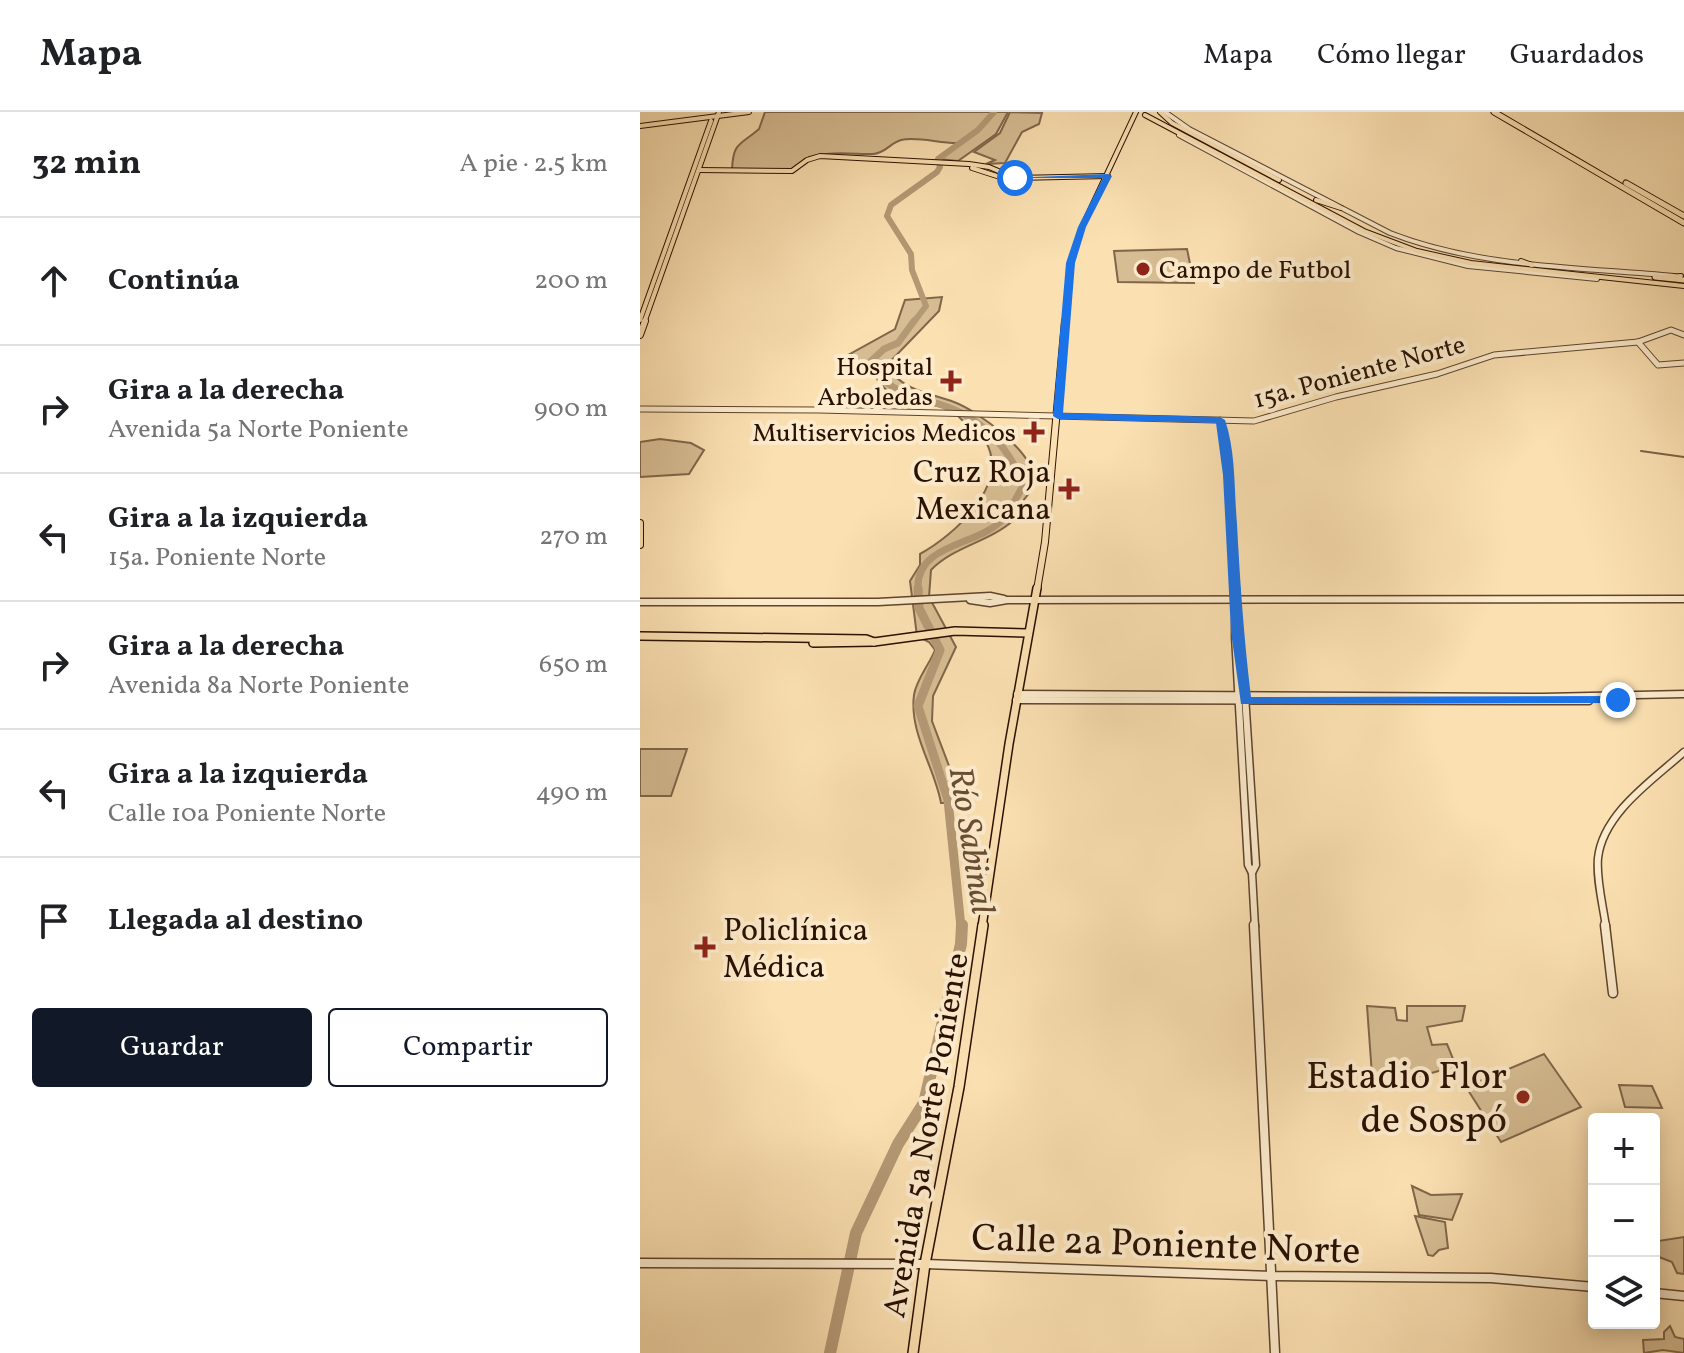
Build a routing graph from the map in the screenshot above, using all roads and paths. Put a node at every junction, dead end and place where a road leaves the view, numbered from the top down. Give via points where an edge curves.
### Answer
1 (707, 112) edge
2 (749, 112) edge
3 (1134, 112) edge
4 (1162, 112) edge
5 (1494, 112) edge
6 (737, 113) edge
7 (716, 114) edge
8 (1149, 114) edge
9 (1506, 115) edge
10 (690, 119) junction
11 (1130, 124) junction
12 (1524, 124) junction
13 (640, 125) edge
14 (712, 125) junction
15 (1517, 125) junction
16 (1189, 129) junction
17 (1171, 131) junction
18 (1184, 136) junction
19 (1200, 138) junction
20 (699, 170) junction
21 (1107, 179) junction
22 (1304, 201) junction
23 (1316, 201) junction
24 (1325, 208) junction
25 (1341, 208) junction
26 (1333, 209) junction
27 (1684, 216) edge
28 (1684, 223) edge
29 (1521, 261) junction
30 (1532, 265) junction
31 (1602, 274) junction
32 (1655, 277) joint
33 (1683, 282) edge
34 (1674, 284) joint
35 (640, 320) edge
36 (640, 335) edge
37 (1684, 335) edge
38 (1638, 342) junction
39 (1682, 362) edge
40 (640, 409) edge
41 (1058, 416) junction
42 (1220, 420) junction
43 (640, 523) edge
44 (640, 545) edge
45 (1684, 599) edge
46 (1237, 600) junction
47 (1034, 601) junction
48 (640, 602) edge
49 (1028, 633) junction
50 (640, 638) edge
51 (661, 638) junction
52 (874, 642) junction
53 (1684, 694) edge
54 (1017, 697) junction
55 (1242, 698) junction
56 (1684, 752) edge
57 (1613, 993) dead end
58 (640, 1263) edge
59 (925, 1264) junction
60 (1272, 1276) junction
61 (1588, 1286) edge
62 (1660, 1294) edge
63 (1684, 1296) edge
64 (913, 1353) edge
65 (1275, 1353) edge

1 - 10 main road
2 - 6 main road
3 - 8 main road
3 - 11 main road, Avenida 5a Norte Poniente
4 - 16 street
4 - 19 main road
5 - 9 highway
6 - 7 main road
6 - 14 main road
7 - 10 main road
7 - 14 main road
8 - 11 main road, Avenida 5a Norte Poniente
8 - 17 street
8 - 18 main road
9 - 12 highway
9 - 15 highway
10 - 13 main road
10 - 14 main road
11 - 21 main road, Avenida 5a Norte Poniente
12 - 15 highway
12 - 27 highway
14 - 20 main road
14 - 35 main road
15 - 28 highway
16 - 19 main road
16 - 23 street
17 - 18 main road
17 - 22 street
18 - 22 main road
19 - 23 main road
20 - 21 main road via 792,171 820,156 954,164 1013,180
20 - 36 main road
21 - 41 main road, Avenida 5a Norte Poniente via 1070,263
22 - 23 main road
22 - 24 main road
23 - 24 main road
23 - 24 main road
23 - 25 street
23 - 26 main road
24 - 25 main road
24 - 26 main road
24 - 31 main road via 1380,238 1442,258
24 - 33 street via 1374,239 1439,260
25 - 29 street via 1415,243
26 - 30 main road via 1421,248
29 - 30 main road
29 - 33 street
30 - 31 main road
31 - 32 main road
31 - 34 main road
32 - 33 highway
33 - 34 highway
37 - 38 street, 15a. Poniente Norte via 1671,330
38 - 39 street via 1658,365
38 - 42 street, 15a. Poniente Norte via 1494,355 1281,415
40 - 41 street, 15a. Poniente Norte
41 - 42 street, 15a. Poniente Norte
41 - 47 main road, Avenida 5a Norte Poniente
42 - 46 street
43 - 44 main road
45 - 46 street
46 - 47 street
46 - 55 street
47 - 48 street
47 - 49 main road, Avenida 5a Norte Poniente
49 - 52 main road via 946,632
49 - 54 main road, Avenida 5a Norte Poniente
50 - 51 main road
51 - 52 main road
51 - 52 main road
53 - 55 street via 1582,701
54 - 55 street
54 - 59 main road, Avenida 5a Norte Poniente via 961,1078
55 - 60 street
56 - 57 street via 1635,797 1601,841 1598,859
58 - 59 street, Calle 2a Poniente Norte
59 - 60 street, Calle 2a Poniente Norte
59 - 64 main road, Avenida 5a Norte Poniente
60 - 61 street, Calle 2a Poniente Norte via 1491,1278
60 - 65 street
62 - 63 street

